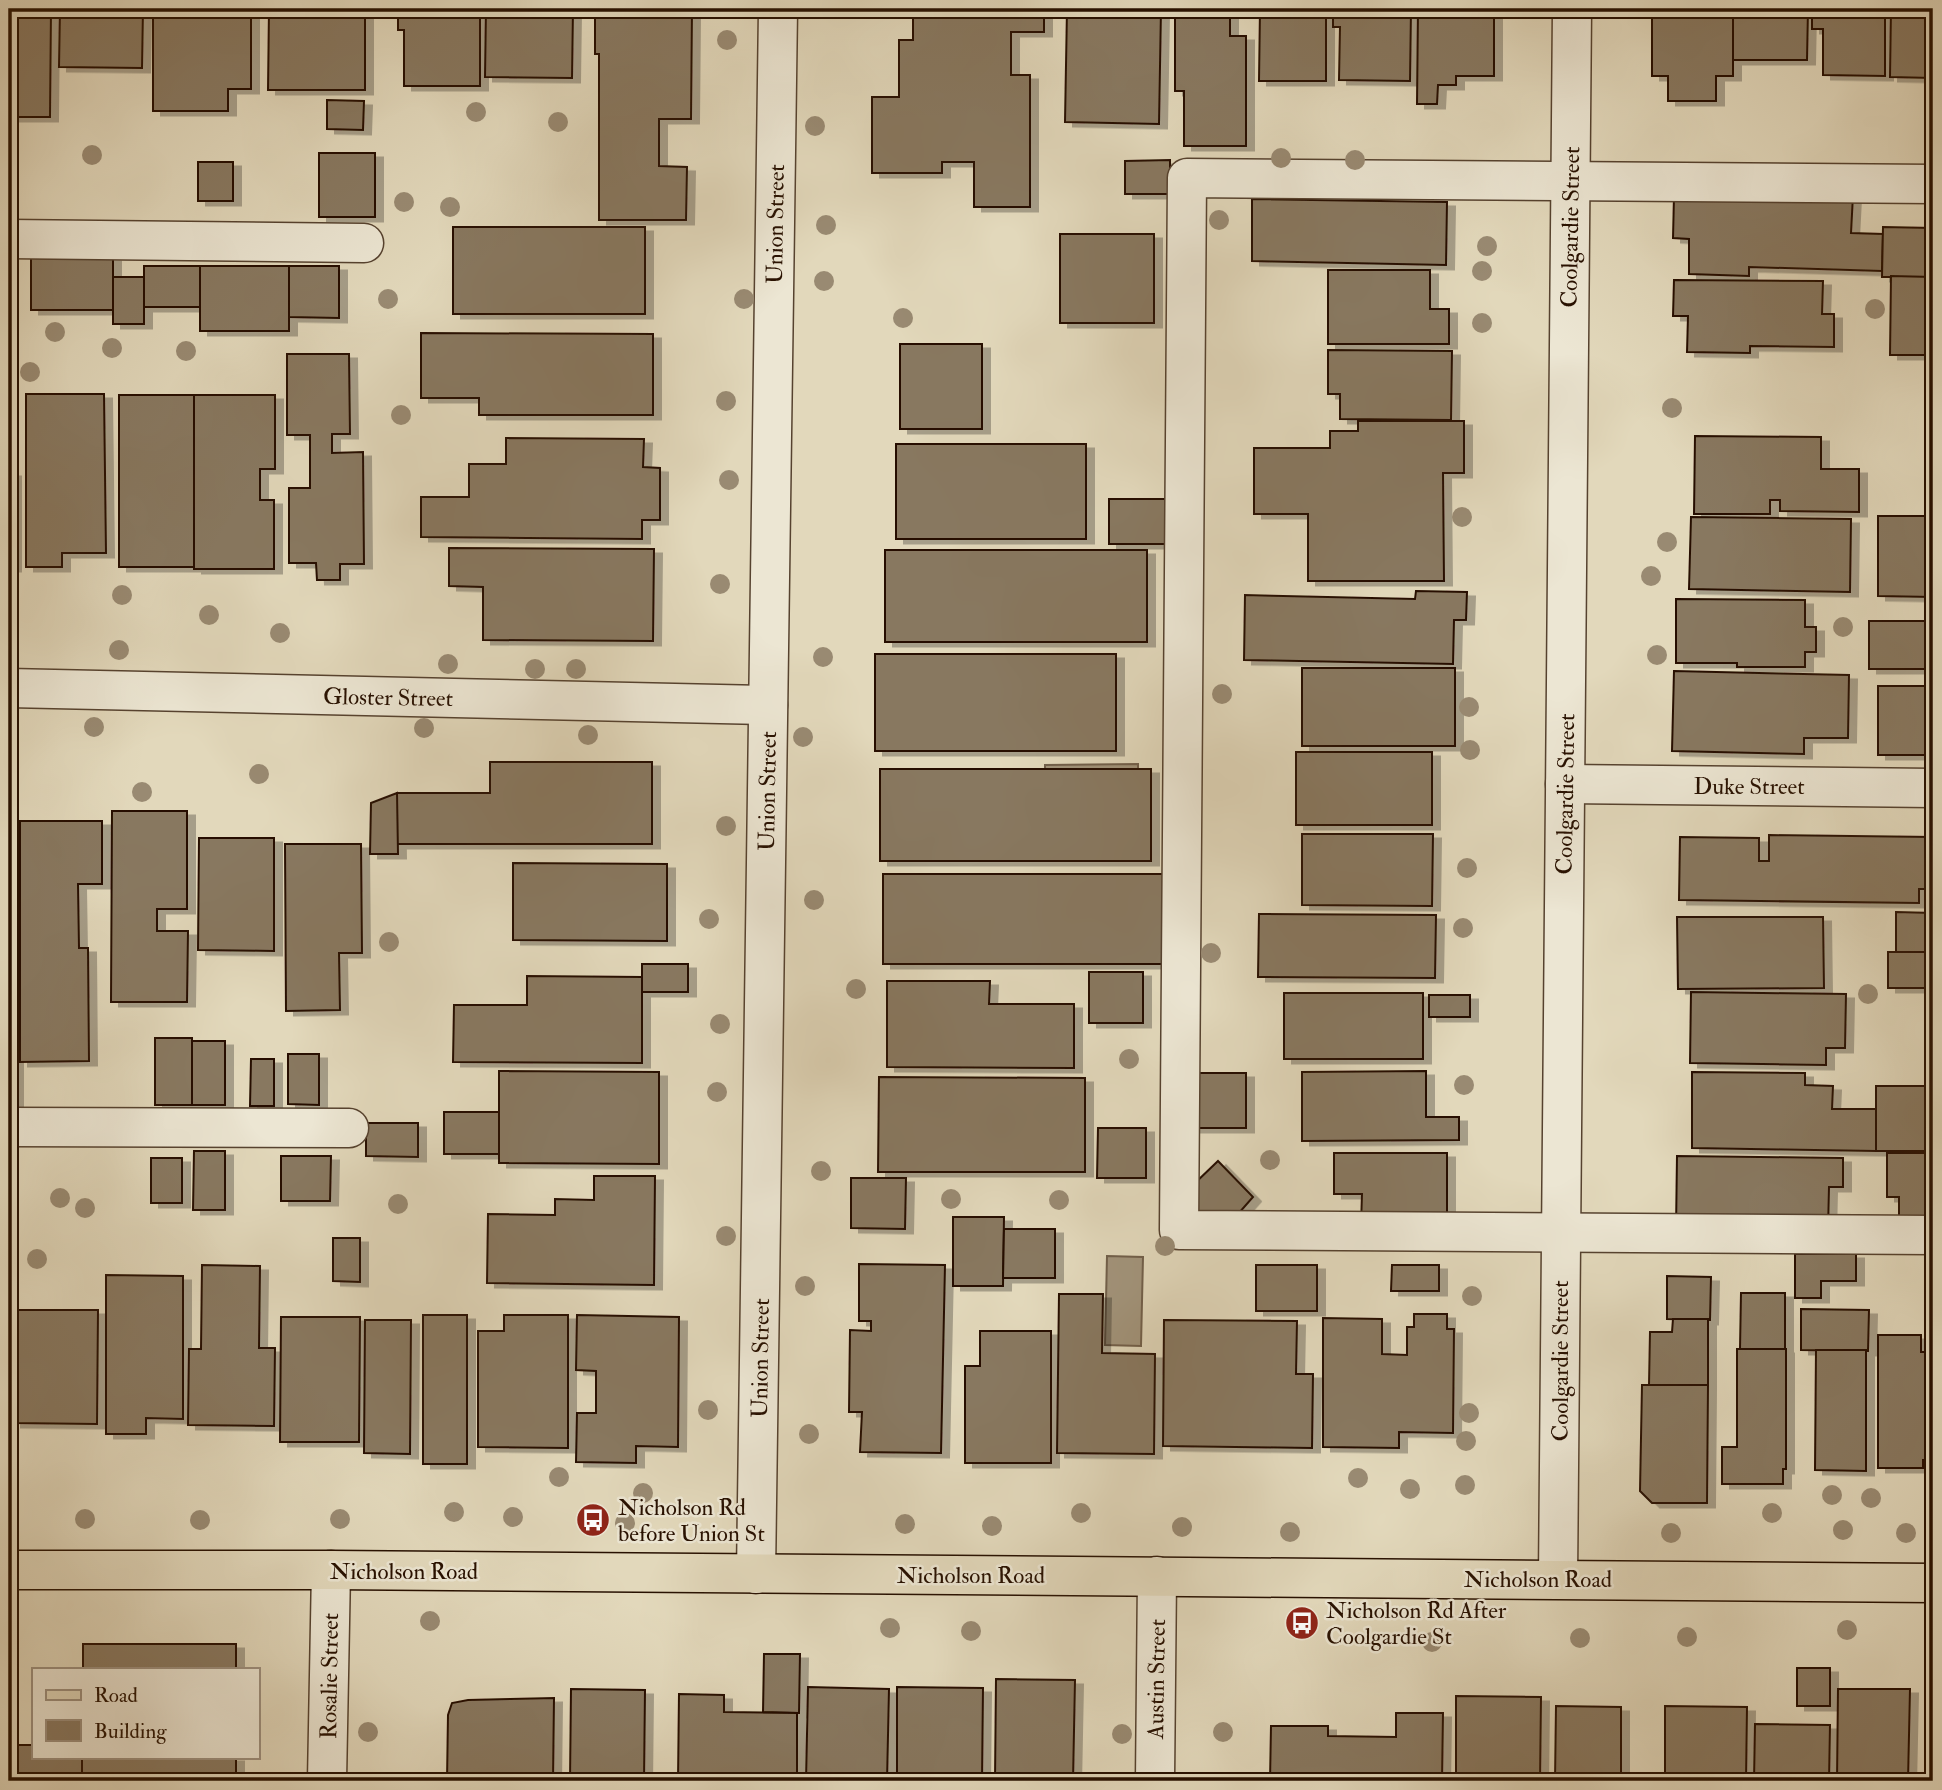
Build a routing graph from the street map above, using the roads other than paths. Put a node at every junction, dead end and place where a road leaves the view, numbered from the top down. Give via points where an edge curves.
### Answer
1 (778, 9) edge
2 (1572, 9) edge
3 (1571, 181) junction
4 (1933, 184) edge
5 (9, 239) edge
6 (364, 243) dead end
7 (9, 688) edge
8 (768, 705) junction
9 (1565, 784) junction
10 (1933, 788) edge
11 (9, 1127) edge
12 (349, 1128) dead end
13 (1561, 1233) junction
14 (1933, 1236) edge
15 (9, 1570) edge
16 (331, 1570) junction
17 (756, 1574) junction
18 (1157, 1576) junction
19 (1558, 1579) junction
20 (1933, 1583) edge
21 (327, 1781) edge
22 (1155, 1781) edge

1 - 8 street, Union Street
2 - 3 street, Coolgardie Street
3 - 4 street
3 - 9 street, Coolgardie Street
3 - 13 street via 1187,178 1179,1230
5 - 6 street
7 - 8 street, Gloster Street
8 - 17 street, Union Street
9 - 10 street, Duke Street
9 - 13 street, Coolgardie Street
11 - 12 street
13 - 14 street
13 - 19 street, Coolgardie Street
15 - 16 main road, Nicholson Road
16 - 17 main road, Nicholson Road
16 - 21 street, Rosalie Street
17 - 18 main road, Nicholson Road
18 - 19 main road, Nicholson Road
18 - 22 street, Austin Street
19 - 20 main road, Nicholson Road

